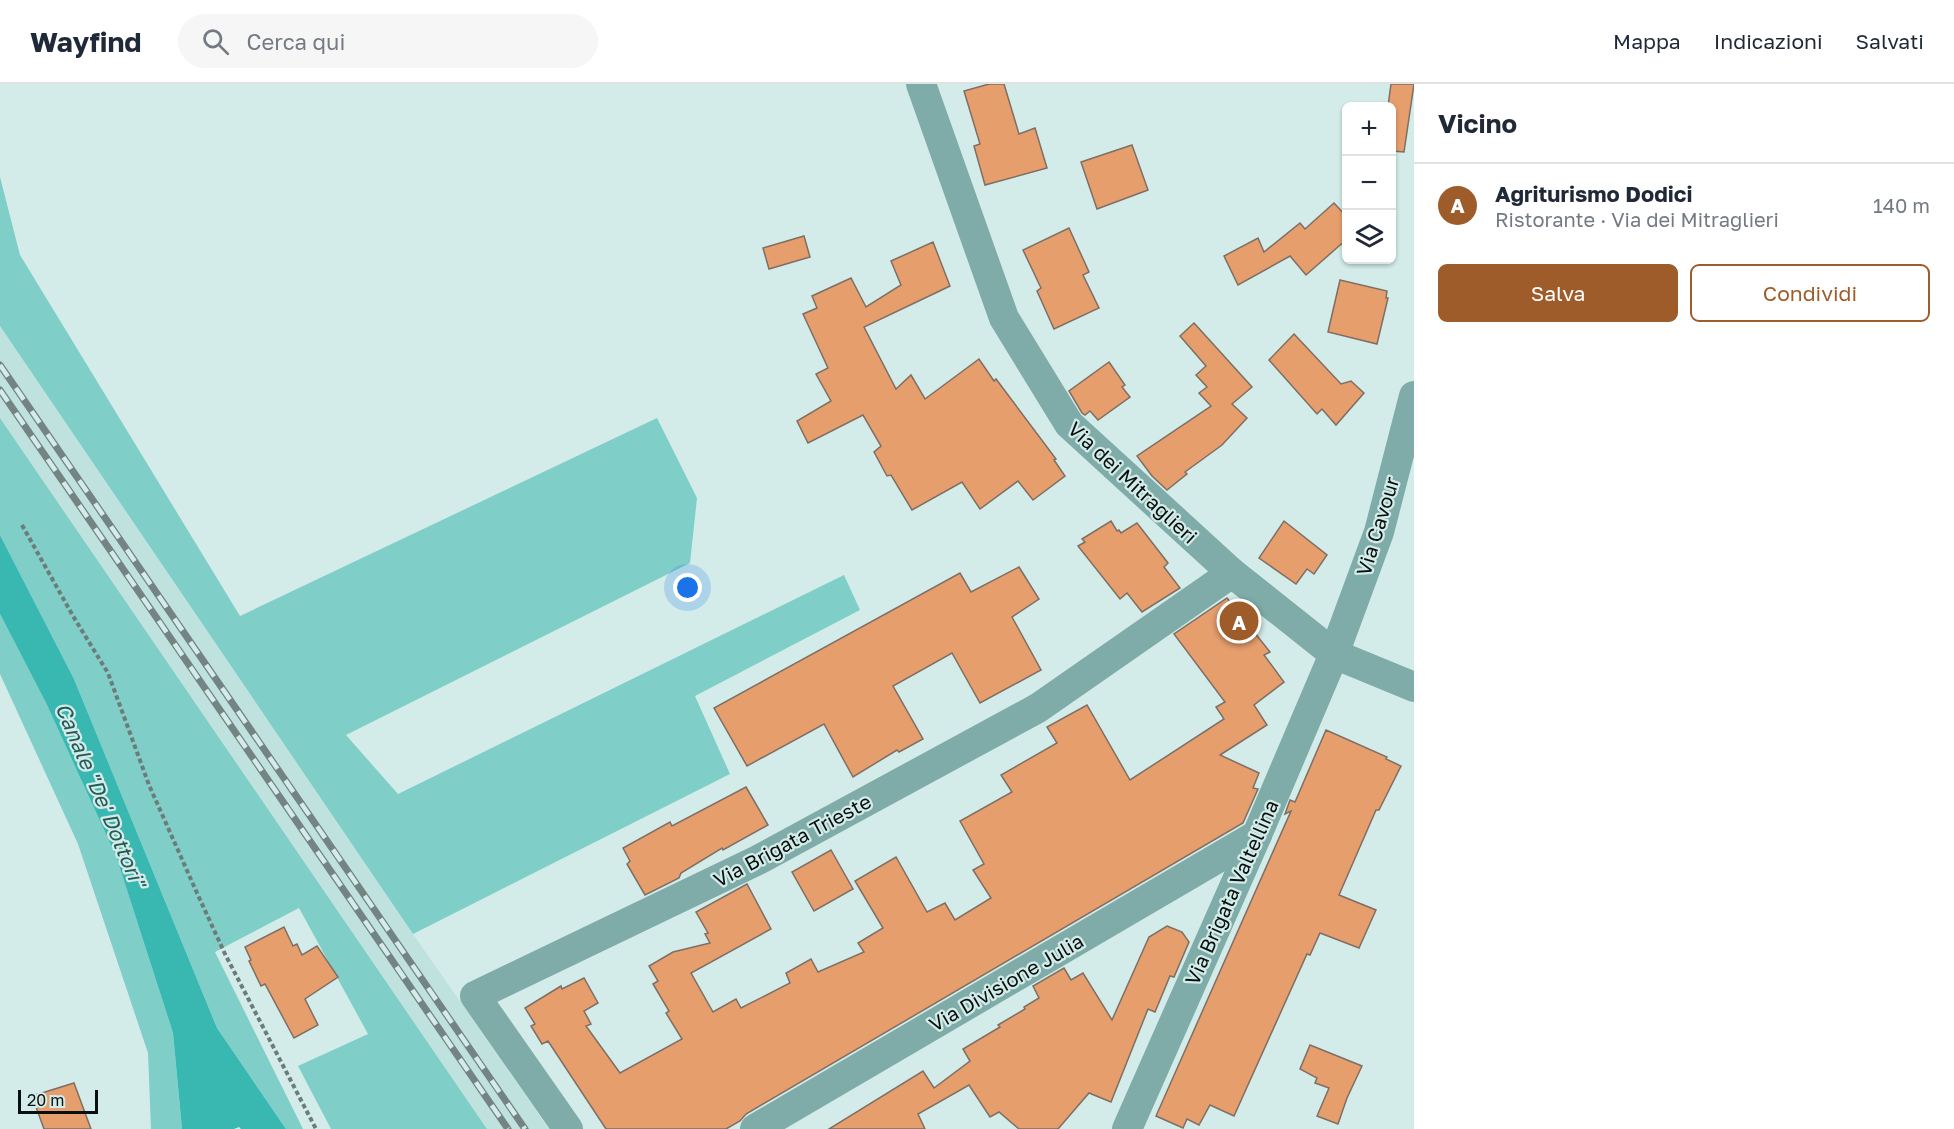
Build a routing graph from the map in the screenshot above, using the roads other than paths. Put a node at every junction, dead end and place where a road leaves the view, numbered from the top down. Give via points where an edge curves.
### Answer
1 (921, 84) edge
2 (1414, 396) edge
3 (1232, 573) junction
4 (1334, 654) junction
5 (1414, 687) edge
6 (1257, 835) junction
7 (567, 1129) edge
8 (755, 1129) edge
9 (1127, 1129) edge

1 - 3 street, Via dei Mitraglieri via 1004,318 1068,424
2 - 4 street, Via Cavour via 1379,532
3 - 4 street, Via dei Mitraglieri
3 - 7 street, Via Brigata Trieste via 1038,708 758,860 475,996
4 - 5 street, Via dei Mitraglieri
4 - 6 street, Via Brigata Valtellina
6 - 8 street, Via Divisione Julia
6 - 9 street, Via Brigata Valtellina

